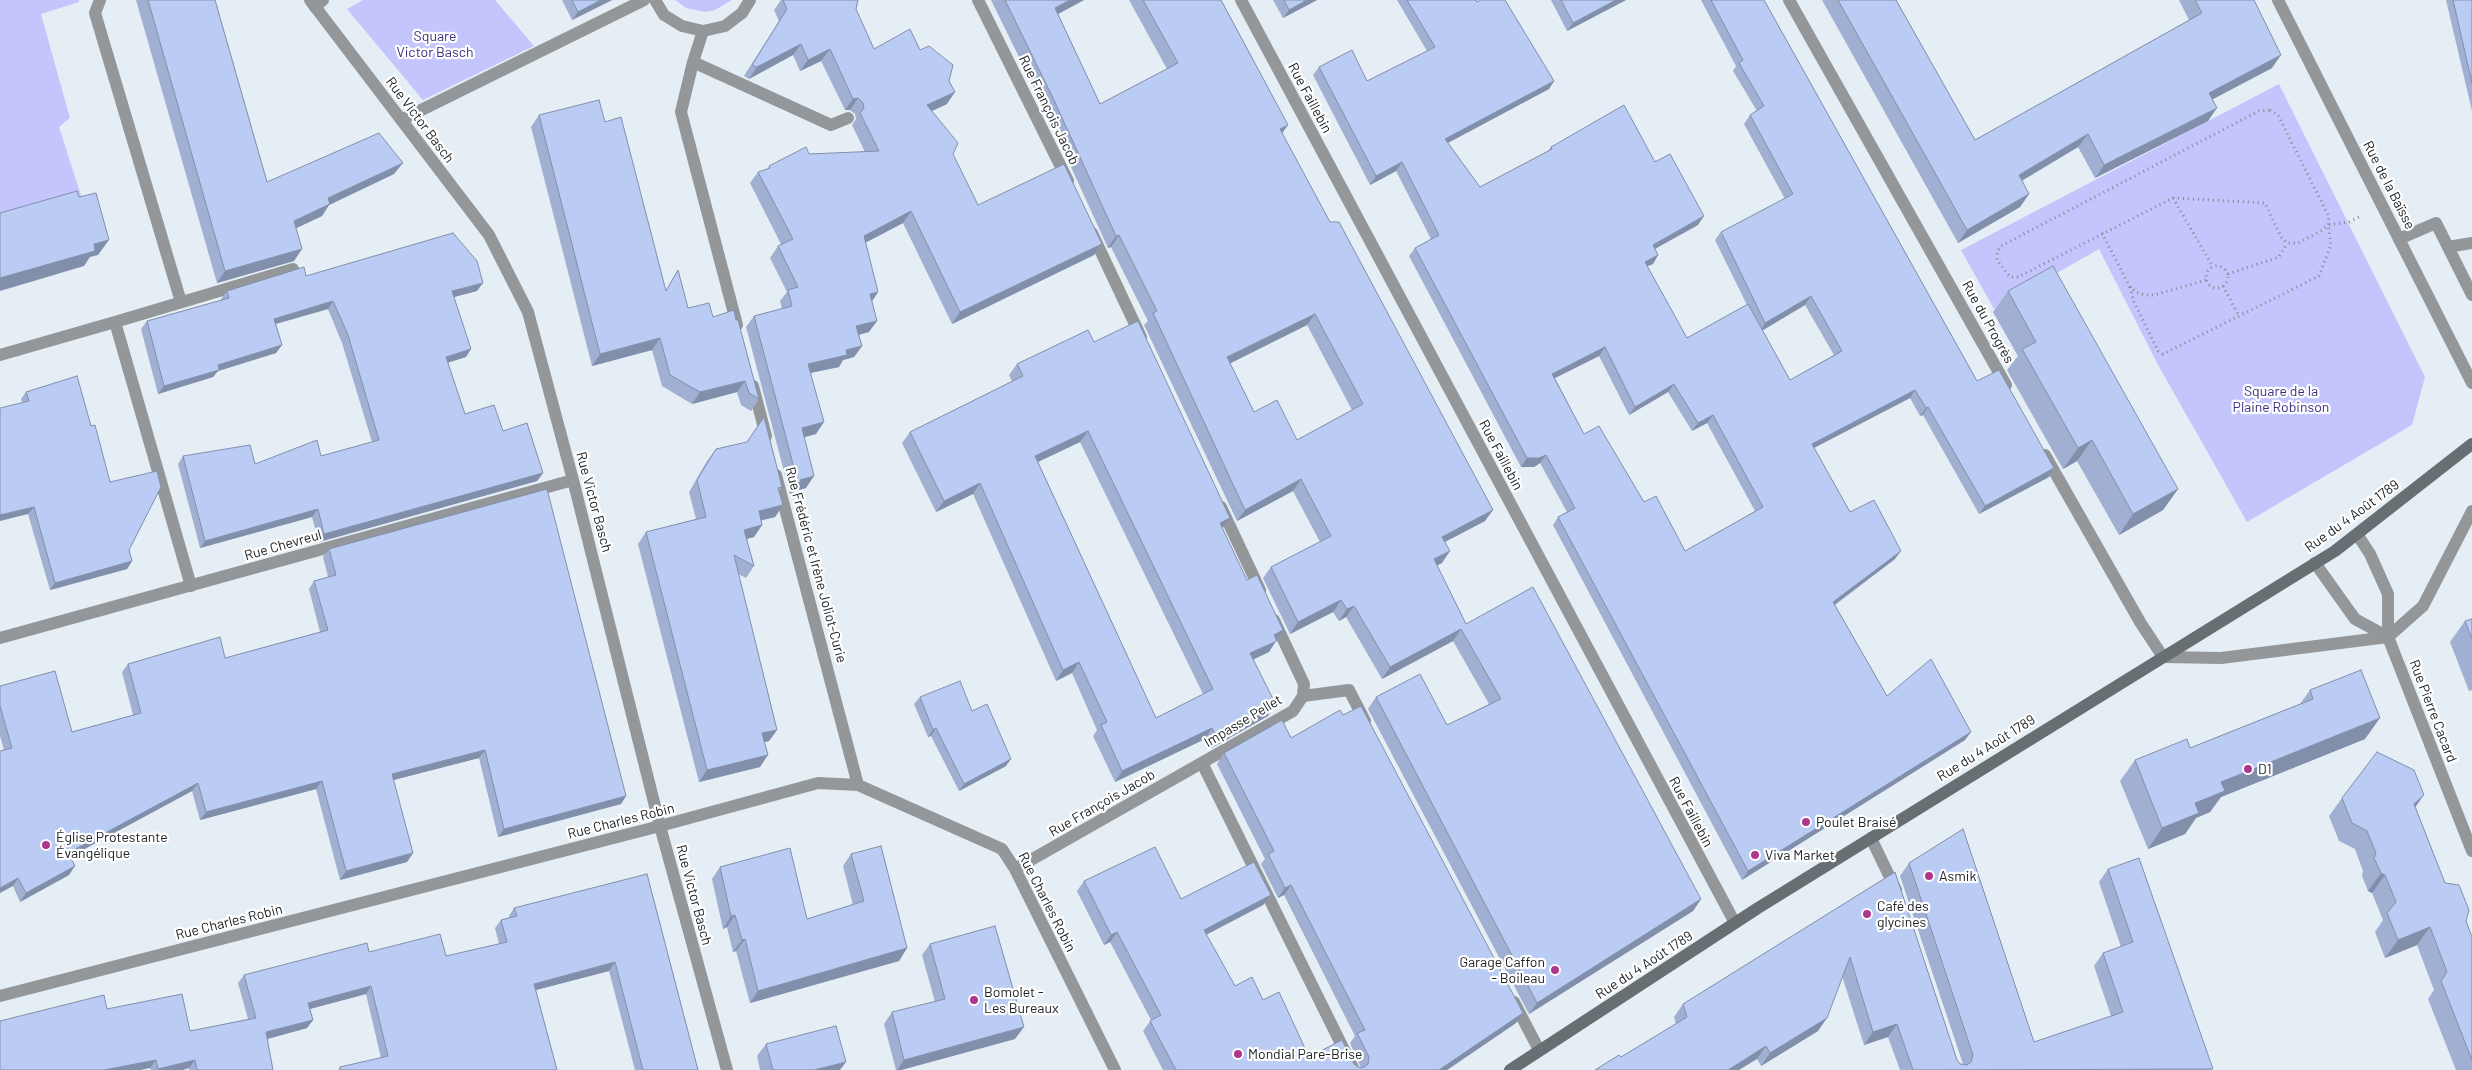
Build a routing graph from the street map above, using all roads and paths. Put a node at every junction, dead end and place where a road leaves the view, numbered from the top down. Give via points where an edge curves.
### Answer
1 (100, 0) edge
2 (644, 0) edge
3 (655, 0) edge
4 (750, 0) edge
5 (978, 0) edge
6 (1241, 0) edge
7 (1788, 0) edge
8 (2278, 0) edge
9 (316, 2) edge
10 (704, 31) junction
11 (693, 62) junction
12 (848, 118) dead end
13 (401, 120) junction
14 (1071, 189) edge
15 (2173, 198) junction
16 (1088, 225) edge
17 (2328, 225) junction
18 (2102, 233) junction
19 (2399, 238) junction
20 (2287, 243) junction
21 (2472, 243) edge
22 (2448, 247) junction
23 (2213, 267) junction
24 (293, 269) edge
25 (2228, 274) junction
26 (2206, 280) junction
27 (2223, 286) junction
28 (2130, 287) junction
29 (2472, 295) edge
30 (182, 302) junction
31 (2239, 316) junction
32 (115, 322) junction
33 (739, 334) edge
34 (1148, 351) edge
35 (0, 356) edge
36 (750, 373) edge
37 (2472, 383) edge
38 (2012, 396) edge
39 (2037, 440) edge
40 (2472, 444) edge
41 (573, 480) junction
42 (1215, 495) edge
43 (2472, 511) edge
44 (2357, 534) junction
45 (2315, 563) junction
46 (191, 586) junction
47 (2388, 637) junction
48 (0, 638) edge
49 (2163, 657) junction
50 (1303, 696) junction
51 (1372, 734) edge
52 (1202, 762) junction
53 (858, 785) junction
54 (660, 826) junction
55 (1871, 838) junction
56 (2472, 851) edge
57 (1016, 869) junction
58 (1900, 901) edge
59 (1735, 923) junction
60 (1507, 988) edge
61 (0, 996) edge
62 (1539, 1050) junction
63 (1110, 1069) edge
64 (727, 1070) edge
65 (1354, 1070) edge
66 (1510, 1070) edge

1 - 30 street via 95,13
2 - 13 street
3 - 10 street via 664,15 682,26
4 - 10 street via 742,13 725,26
5 - 14 street, Rue François Jacob
6 - 59 street, Rue Faillebin
7 - 38 street, Rue du Progrès
8 - 19 street, Rue de la Baïsse
9 - 13 street, Rue Victor Basch
10 - 11 street
11 - 12 street via 831,126
11 - 33 street via 681,112
13 - 41 street, Rue Victor Basch via 489,235 528,312
15 - 18 path
15 - 20 path via 2265,203
15 - 23 path
16 - 34 street
17 - 18 path via 2328,216 2278,115 2270,110 2259,111 2001,246 1997,260 2010,276 2018,277
17 - 20 path via 2298,243
17 - 31 path via 2331,245 2318,276
18 - 28 path
19 - 22 street via 2436,223
19 - 37 street, Rue de la Baïsse
20 - 25 path via 2280,257
21 - 22 street
22 - 29 street
23 - 25 path via 2224,268
23 - 26 path via 2206,273
24 - 30 street
25 - 27 path
26 - 27 path via 2210,286
26 - 28 path via 2145,296
27 - 31 path
28 - 31 path via 2158,351 2163,354
30 - 32 street
32 - 35 street
32 - 46 street
36 - 53 street, Rue Frédéric et Irène Joliot-Curie
39 - 49 street
40 - 44 main road, Rue du 4 Août 1789
41 - 46 street, Rue Chevreul
41 - 54 street, Rue Victor Basch
42 - 50 street via 1304,684
43 - 47 street via 2423,606
44 - 45 main road, Rue du 4 Août 1789
44 - 47 street, Rue Pierre Cacard via 2388,594
45 - 47 street via 2355,619
45 - 49 main road, Rue du 4 Août 1789
46 - 48 street, Rue Chevreul
47 - 49 street via 2221,658
47 - 56 street, Rue Pierre Cacard
49 - 55 main road, Rue du 4 Août 1789
50 - 51 street, Impasse Pellet via 1349,690
50 - 52 street, Impasse Pellet via 1293,711
52 - 57 street, Rue François Jacob
52 - 65 street, Impasse Pellet
53 - 54 street, Rue Charles Robin via 818,784
53 - 57 street, Rue Charles Robin via 1002,849
54 - 61 street, Rue Charles Robin
54 - 64 street, Rue Victor Basch
55 - 58 street
55 - 59 main road, Rue du 4 Août 1789
57 - 63 street, Rue Charles Robin
59 - 62 main road, Rue du 4 Août 1789
60 - 62 street
62 - 66 main road, Rue du 4 Août 1789

